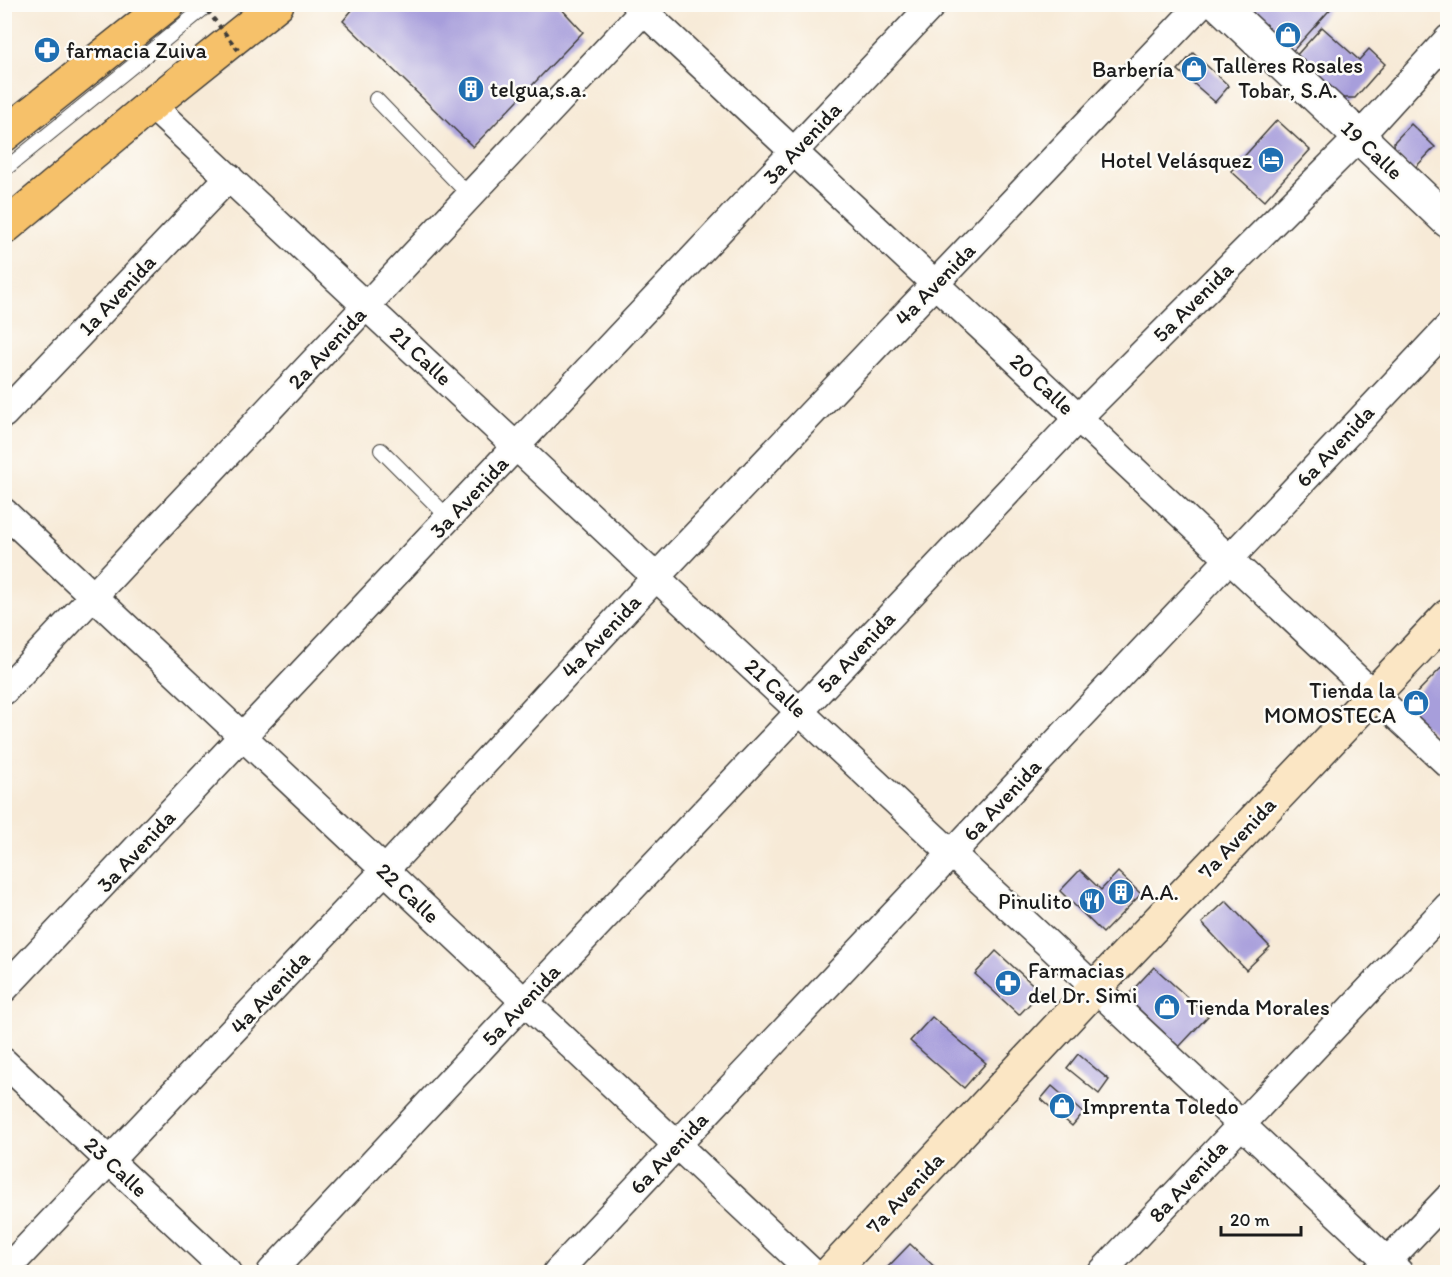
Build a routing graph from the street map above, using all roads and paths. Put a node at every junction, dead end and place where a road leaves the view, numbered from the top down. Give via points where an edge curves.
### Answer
1 (168, 4) edge
2 (202, 4) edge
3 (209, 4) edge
4 (277, 4) edge
5 (933, 4) edge
6 (1201, 4) edge
7 (1219, 4) edge
8 (643, 7) edge
9 (1448, 39) edge
10 (242, 55) dead end
11 (376, 99) dead end
12 (151, 105) junction
13 (4, 135) edge
14 (1359, 137) junction
15 (794, 152) junction
16 (4, 170) edge
17 (229, 177) junction
18 (470, 196) junction
19 (1448, 221) edge
20 (4, 228) edge
21 (934, 284) junction
22 (367, 306) junction
23 (1448, 327) edge
24 (4, 414) edge
25 (1078, 418) junction
26 (517, 446) junction
27 (381, 450) dead end
28 (4, 512) edge
29 (449, 518) junction
30 (1229, 559) junction
31 (656, 577) junction
32 (93, 596) junction
33 (1448, 616) edge
34 (4, 691) edge
35 (1373, 694) junction
36 (800, 711) junction
37 (243, 737) junction
38 (1448, 764) edge
39 (952, 854) junction
40 (385, 870) junction
41 (1448, 906) edge
42 (1095, 988) junction
43 (4, 990) edge
44 (524, 1002) junction
45 (4, 1062) edge
46 (1241, 1125) junction
47 (677, 1145) junction
48 (111, 1162) junction
49 (1448, 1198) edge
50 (1387, 1269) edge
51 (4, 1272) edge
52 (228, 1272) edge
53 (271, 1272) edge
54 (557, 1272) edge
55 (812, 1272) edge
56 (831, 1272) edge
57 (1102, 1272) edge

1 - 13 highway
2 - 10 path, bridge
3 - 16 lane
4 - 12 highway
5 - 15 street, 3a Avenida
6 - 21 street, 4a Avenida
7 - 14 street, 19 Calle
8 - 15 street, 20 Calle
8 - 18 street, 2a Avenida
9 - 14 street, 5a Avenida
11 - 18 lane
12 - 17 street, 21 Calle
12 - 20 highway
14 - 19 street, 19 Calle
14 - 25 street, 5a Avenida
15 - 21 street, 20 Calle
15 - 26 street, 3a Avenida
17 - 22 street, 21 Calle
17 - 24 street, 1a Avenida
18 - 22 street, 2a Avenida
21 - 25 street, 20 Calle
21 - 31 street, 4a Avenida
22 - 26 street, 21 Calle
22 - 32 street, 2a Avenida
23 - 30 street, 6a Avenida
25 - 30 street, 20 Calle
25 - 36 street, 5a Avenida
26 - 29 street, 3a Avenida
26 - 31 street, 21 Calle
27 - 29 lane
28 - 32 street, 22 Calle
29 - 37 street, 3a Avenida
30 - 35 street, 20 Calle
30 - 39 street, 6a Avenida
31 - 36 street, 21 Calle
31 - 40 street, 4a Avenida
32 - 34 street, 2a Avenida
32 - 37 street, 22 Calle
33 - 35 main road, 7a Avenida
35 - 38 street, 20 Calle
35 - 42 main road, 7a Avenida
36 - 39 street, 21 Calle
36 - 44 street, 5a Avenida
37 - 40 street, 22 Calle
37 - 43 street, 3a Avenida
39 - 42 street, 21 Calle
39 - 47 street, 6a Avenida
40 - 44 street, 22 Calle
40 - 48 street, 4a Avenida
41 - 46 street, 8a Avenida
42 - 46 street, 21 Calle
42 - 56 main road, 7a Avenida
44 - 47 street, 22 Calle
44 - 53 street, 5a Avenida
45 - 48 street, 23 Calle
46 - 50 street, 21 Calle
46 - 57 street, 8a Avenida
47 - 54 street, 6a Avenida
47 - 55 street, 22 Calle
48 - 51 street, 4a Avenida
48 - 52 street, 23 Calle
49 - 50 street

